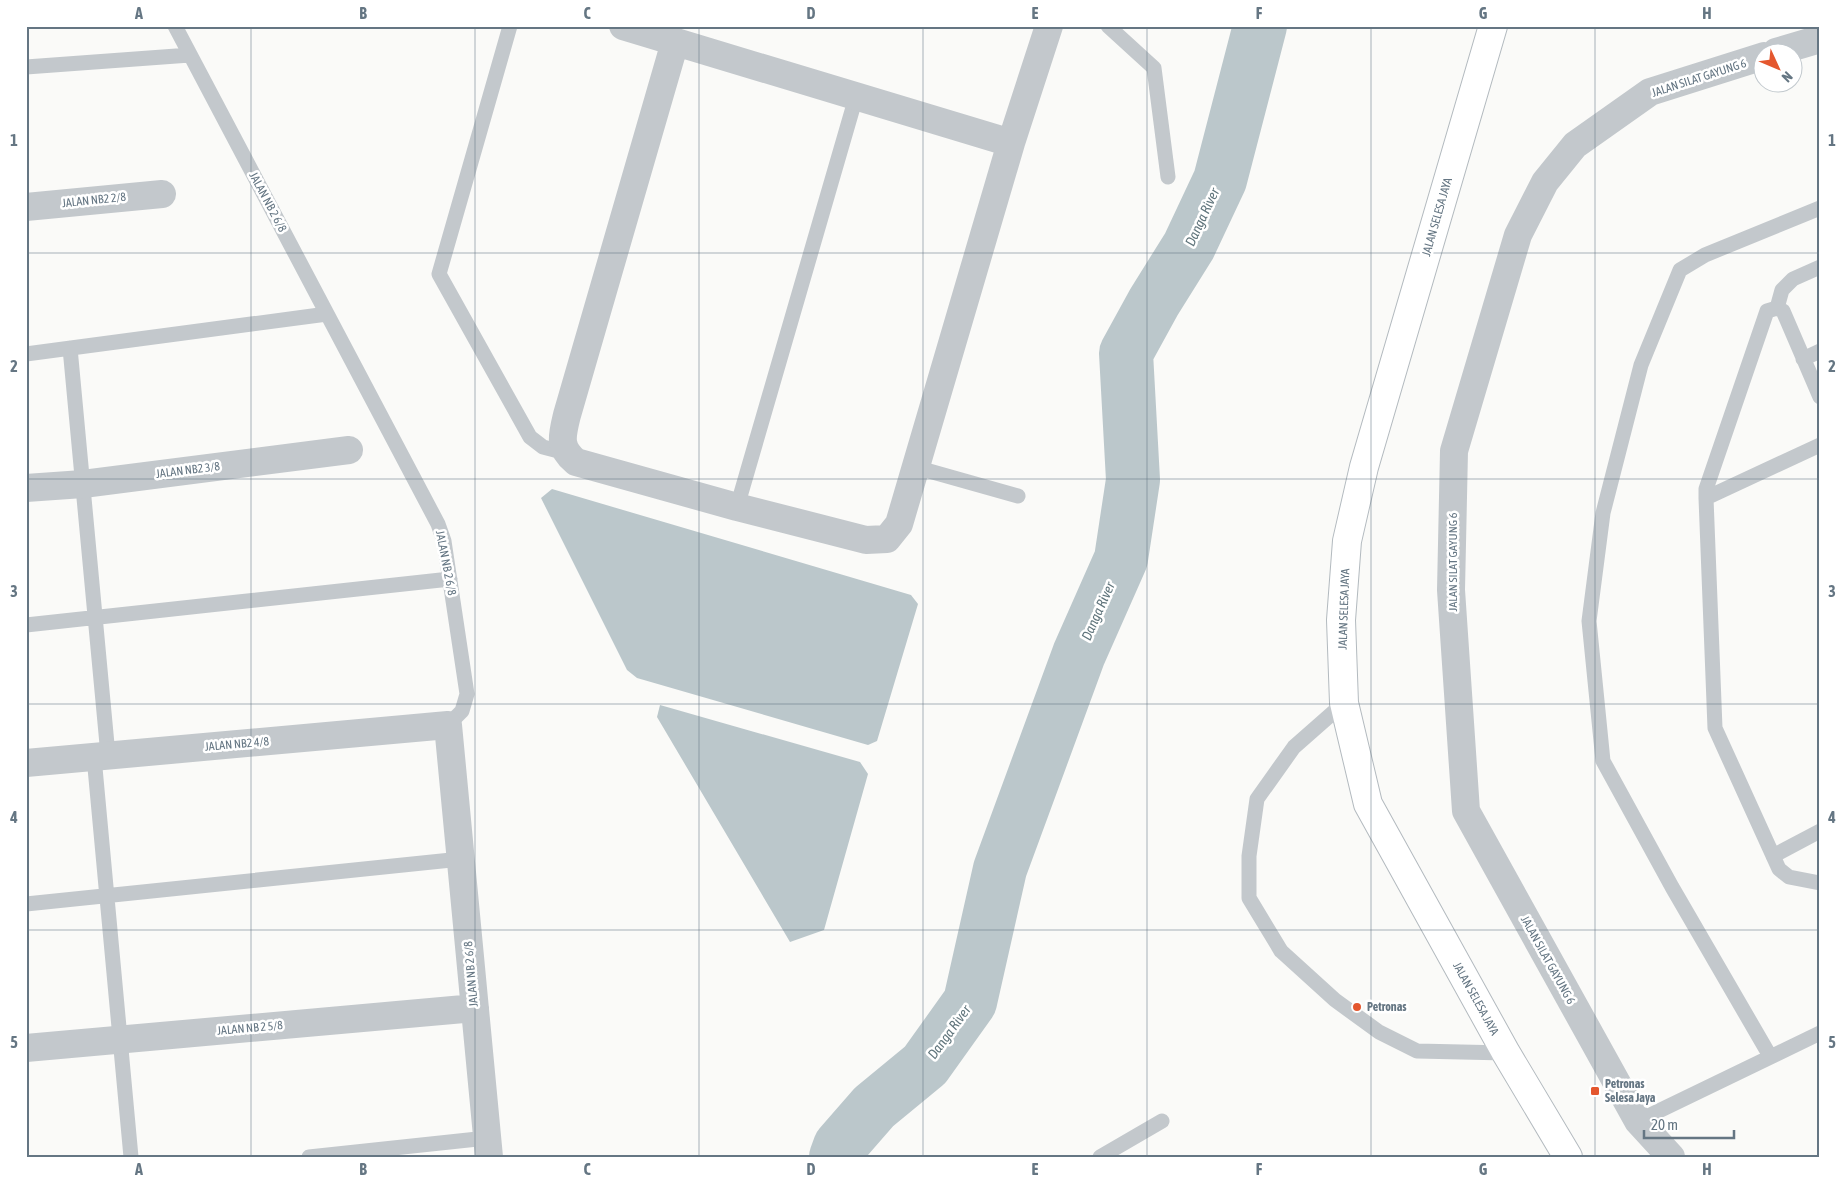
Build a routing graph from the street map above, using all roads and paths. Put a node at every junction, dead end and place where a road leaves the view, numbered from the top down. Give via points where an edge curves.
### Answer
1 (175, 26) edge
2 (510, 26) edge
3 (623, 26) edge
4 (1049, 26) edge
5 (1108, 26) edge
6 (1493, 26) edge
7 (1820, 38) edge
8 (675, 42) junction
9 (1804, 43) edge
10 (190, 55) junction
11 (1754, 59) edge
12 (26, 67) edge
13 (856, 96) junction
14 (1011, 143) junction
15 (1168, 178) dead end
16 (162, 194) dead end
17 (26, 207) edge
18 (1820, 208) edge
19 (1820, 267) edge
20 (1777, 308) junction
21 (327, 314) junction
22 (70, 348) junction
23 (1820, 351) edge
24 (26, 354) edge
25 (1803, 359) junction
26 (1820, 398) edge
27 (1820, 445) edge
28 (349, 450) dead end
29 (566, 453) junction
30 (915, 467) junction
31 (83, 484) junction
32 (26, 488) edge
33 (1018, 496) dead end
34 (1706, 498) junction
35 (737, 506) junction
36 (450, 579) junction
37 (95, 617) junction
38 (26, 625) edge
39 (1344, 703) junction
40 (448, 725) junction
41 (101, 756) junction
42 (26, 763) edge
43 (1820, 831) edge
44 (1773, 856) junction
45 (460, 859) junction
46 (1820, 883) edge
47 (107, 897) junction
48 (26, 904) edge
49 (475, 1008) junction
50 (1820, 1033) edge
51 (120, 1040) junction
52 (26, 1048) edge
53 (1506, 1053) junction
54 (1770, 1056) junction
55 (1162, 1120) dead end
56 (1638, 1121) junction
57 (488, 1147) edge
58 (130, 1157) edge
59 (309, 1157) edge
60 (1100, 1157) edge
61 (1568, 1157) edge
62 (1671, 1157) edge

1 - 10 lane, JALAN NB 2 6/8
2 - 29 lane via 439,274 530,437 544,447
3 - 8 street
4 - 14 street
5 - 15 lane via 1154,68
6 - 39 street, JALAN SELESA JAYA via 1364,466 1349,532 1341,620
7 - 9 street
8 - 13 street
8 - 29 street via 567,415 562,436
10 - 12 lane
10 - 21 lane, JALAN NB 2 6/8
11 - 56 street, JALAN SILAT GAYUNG 6 via 1650,92 1575,145 1545,182 1518,235 1454,451 1451,590 1466,811
13 - 14 street
13 - 35 lane
14 - 30 street
16 - 17 street, JALAN NB2 2/8
18 - 54 lane via 1705,255 1680,270 1641,365 1603,513 1589,621 1603,761
19 - 20 lane via 1793,279 1782,290
20 - 25 lane via 1783,311
20 - 34 lane via 1767,311 1706,489
21 - 22 lane
21 - 36 lane, JALAN NB 2 6/8 via 438,524
22 - 24 lane
22 - 31 lane
23 - 25 lane
25 - 26 lane
27 - 34 lane
28 - 31 street, JALAN NB2 3/8
29 - 35 street via 576,462
30 - 33 lane
30 - 35 street via 899,524 887,539 866,540
31 - 32 street, JALAN NB2 3/8
31 - 37 lane
34 - 44 lane via 1714,728
36 - 37 lane
36 - 40 lane, JALAN NB 2 6/8 via 467,694 462,711
37 - 38 lane
37 - 41 lane
39 - 53 street, JALAN SELESA JAYA via 1368,804
39 - 53 lane via 1294,748 1257,799 1249,856 1249,898 1281,951 1336,1000 1380,1032 1417,1051
40 - 41 street, JALAN NB2 4/8
40 - 45 street, JALAN NB 2 6/8
41 - 42 street, JALAN NB2 4/8
41 - 47 lane
43 - 44 lane
44 - 46 lane via 1779,869 1789,877
45 - 47 lane
45 - 49 street, JALAN NB 2 6/8
47 - 48 lane
47 - 51 lane
49 - 51 street, JALAN NB 2 5/8
49 - 57 street, JALAN NB 2 6/8
50 - 54 lane
51 - 52 street, JALAN NB 2 5/8
51 - 58 lane
53 - 61 street, JALAN SELESA JAYA
54 - 56 lane
55 - 60 lane
56 - 62 street, JALAN SILAT GAYUNG 6
57 - 59 lane

